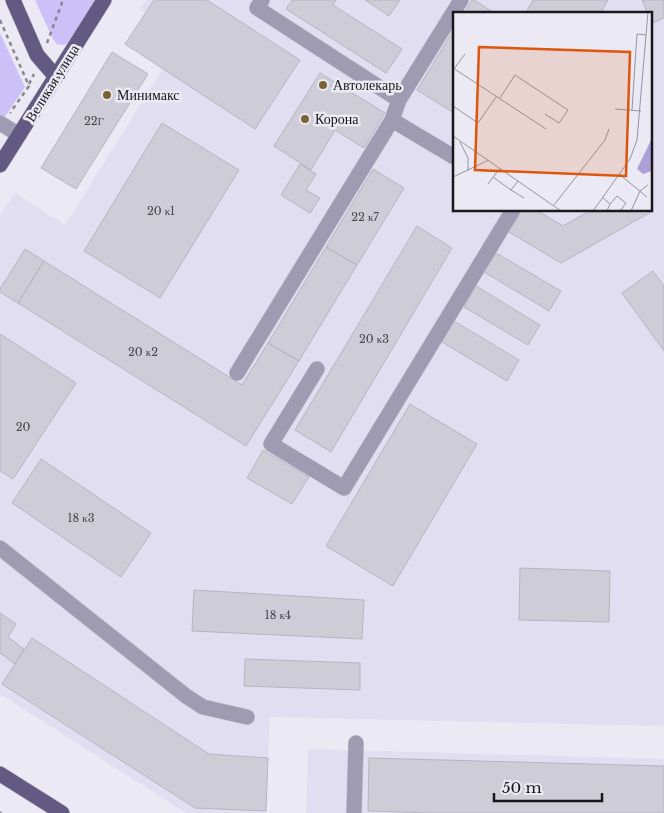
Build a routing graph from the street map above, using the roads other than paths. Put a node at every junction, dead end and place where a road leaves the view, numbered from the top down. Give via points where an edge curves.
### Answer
1 (13, 0) edge
2 (104, 0) edge
3 (262, 0) edge
4 (461, 0) edge
5 (454, 12) edge
6 (453, 13) edge
7 (56, 77) junction
8 (399, 100) junction
9 (392, 120) junction
10 (1, 124) edge
11 (19, 135) junction
12 (453, 156) edge
13 (0, 165) edge
14 (511, 211) edge
15 (317, 369) dead end
16 (237, 373) dead end
17 (0, 548) edge
18 (248, 716) dead end
19 (356, 743) dead end
20 (2, 780) edge
21 (62, 813) edge
22 (354, 813) edge

1 - 7 main road via 37,55
2 - 7 main road, Великая улица
3 - 8 lane via 257,8
4 - 5 lane
6 - 8 lane
7 - 11 main road, Великая улица
8 - 9 lane
9 - 12 lane
9 - 16 lane
10 - 11 lane
11 - 13 main road, Великая улица
14 - 15 lane via 344,488 271,444
17 - 18 lane via 186,696 203,707
19 - 22 lane
20 - 21 main road

